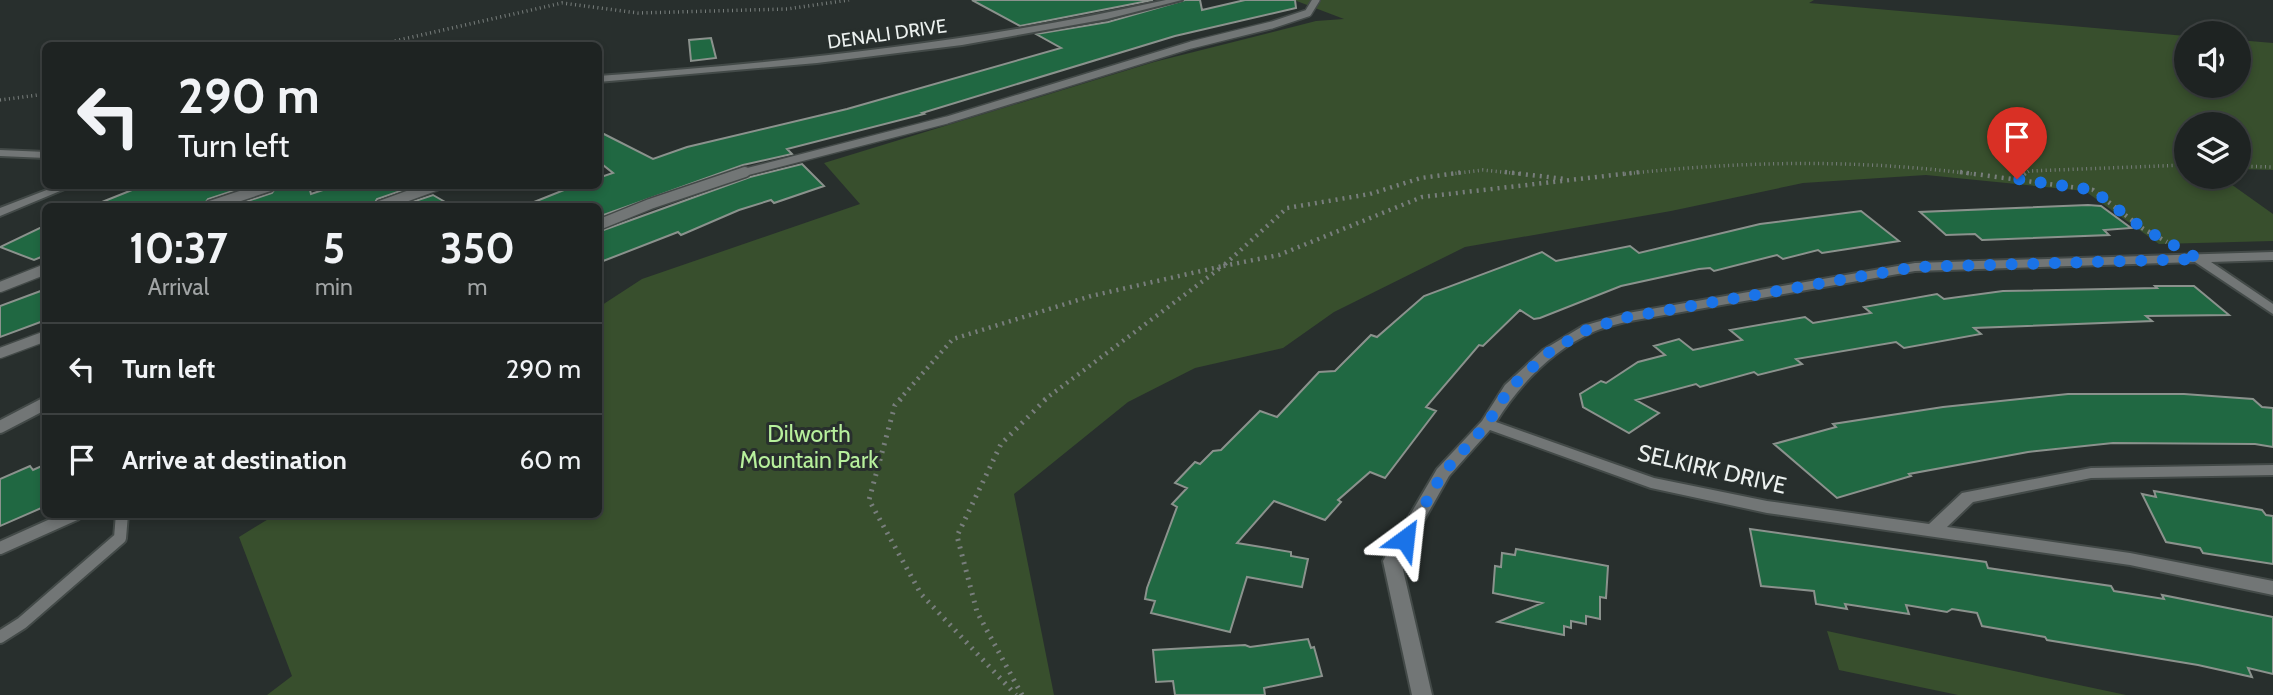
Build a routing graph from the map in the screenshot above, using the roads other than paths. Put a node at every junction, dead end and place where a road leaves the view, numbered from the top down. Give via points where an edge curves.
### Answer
1 (1178, 0) edge
2 (1316, 0) edge
3 (602, 79) edge
4 (0, 153) edge
5 (42, 155) edge
6 (58, 189) edge
7 (261, 189) edge
8 (427, 189) edge
9 (219, 203) edge
10 (388, 203) edge
11 (0, 212) edge
12 (602, 223) edge
13 (2273, 256) edge
14 (2199, 259) junction
15 (42, 272) edge
16 (0, 288) edge
17 (2273, 310) edge
18 (42, 337) edge
19 (0, 353) edge
20 (42, 406) edge
21 (1487, 424) junction
22 (0, 428) edge
23 (2273, 470) edge
24 (67, 518) edge
25 (122, 518) edge
26 (1933, 530) junction
27 (0, 548) edge
28 (2273, 588) edge
29 (0, 637) edge
30 (1422, 695) edge

1 - 3 street, DENALI DRIVE via 879,55
2 - 12 lane via 1308,13 1272,25 1191,45 947,120 735,175
4 - 5 street
6 - 11 street
7 - 9 lane
8 - 10 lane
13 - 14 street
14 - 17 street
14 - 21 street via 1915,267 1628,317 1588,329 1548,353 1510,388
15 - 16 lane
18 - 19 lane
20 - 22 lane
21 - 26 street, SELKIRK DRIVE via 1651,483 1767,508
21 - 30 street via 1443,473 1392,561
23 - 26 street via 2091,473 1968,497
24 - 27 lane
25 - 29 lane via 120,538
26 - 28 street, SELKIRK DRIVE via 2130,559

